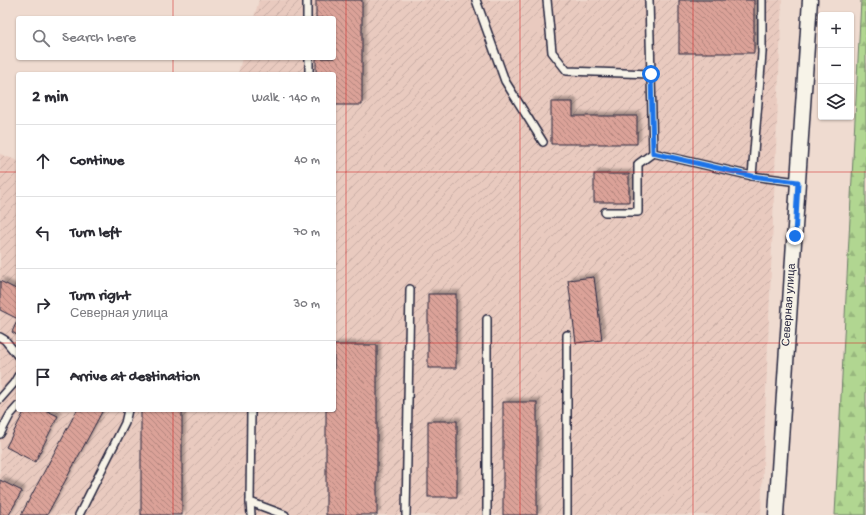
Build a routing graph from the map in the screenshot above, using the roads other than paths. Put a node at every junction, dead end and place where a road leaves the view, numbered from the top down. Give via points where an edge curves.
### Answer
1 (307, 0) edge
2 (476, 0) edge
3 (547, 0) edge
4 (649, 0) edge
5 (762, 0) edge
6 (810, 0) edge
7 (307, 16) edge
8 (309, 60) edge
9 (309, 72) edge
10 (651, 74) junction
11 (543, 142) dead end
12 (653, 153) junction
13 (752, 176) junction
14 (798, 182) junction
15 (605, 212) dead end
16 (410, 290) dead end
17 (488, 318) dead end
18 (567, 336) dead end
19 (0, 337) edge
20 (16, 354) edge
21 (16, 380) edge
22 (0, 388) edge
23 (7, 392) junction
24 (0, 399) edge
25 (16, 408) edge
26 (128, 412) edge
27 (251, 412) edge
28 (0, 434) edge
29 (250, 502) junction
30 (79, 515) edge
31 (251, 515) edge
32 (285, 515) edge
33 (406, 515) edge
34 (488, 515) edge
35 (567, 515) edge
36 (776, 515) edge

1 - 7 lane
2 - 11 lane via 505,80
3 - 10 lane via 552,52 567,71
4 - 10 lane
5 - 13 lane via 762,53
6 - 14 street, Северная улица
8 - 9 lane
10 - 12 lane
12 - 13 lane
12 - 15 lane via 638,164 638,212
13 - 14 lane
14 - 36 street, Северная улица
16 - 33 lane
17 - 34 lane
18 - 35 lane
19 - 20 lane
21 - 23 lane
22 - 23 lane
23 - 24 lane
25 - 28 lane
26 - 30 lane via 125,423
27 - 29 lane
29 - 31 lane
29 - 32 lane

